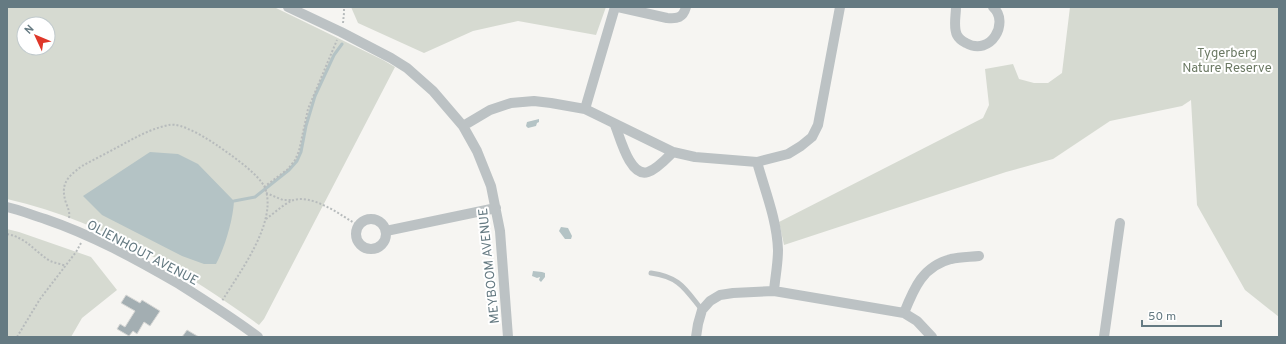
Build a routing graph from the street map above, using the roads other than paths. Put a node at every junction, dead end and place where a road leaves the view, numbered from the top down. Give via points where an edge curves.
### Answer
1 (615, 7) edge
2 (618, 7) edge
3 (686, 7) edge
4 (840, 7) edge
5 (956, 7) edge
6 (993, 7) edge
7 (293, 8) edge
8 (585, 110) junction
9 (615, 125) junction
10 (464, 126) junction
11 (673, 152) junction
12 (757, 162) junction
13 (7, 207) edge
14 (496, 208) junction
15 (1120, 223) dead end
16 (386, 231) junction
17 (979, 256) dead end
18 (651, 273) dead end
19 (774, 291) junction
20 (702, 310) junction
21 (904, 312) junction
22 (258, 337) edge
23 (508, 337) edge
24 (512, 337) edge
25 (696, 337) edge
26 (932, 337) edge
27 (1104, 337) edge

1 - 8 street
2 - 3 street via 675,19 685,12
4 - 12 street via 818,125 812,137 788,154
5 - 6 street via 955,30 958,36 962,41 979,47 993,40 997,32 999,14
7 - 10 street, MEYBOOM AVENUE via 407,68 433,90
8 - 9 street
8 - 10 street via 545,102 511,103 490,110
9 - 11 street
9 - 11 street via 629,160 637,171 649,172
10 - 14 street, MEYBOOM AVENUE via 484,167
11 - 12 street via 695,157
12 - 19 street via 777,237
13 - 22 street, OLIENHOUT AVENUE via 85,234 156,270 218,308
14 - 16 street
14 - 23 street, MEYBOOM AVENUE
15 - 27 street
16 - 16 street via 381,223 366,220 358,226 357,240 368,249 378,247 382,245
17 - 21 street via 951,259 936,265 924,274 914,288
18 - 20 lane via 676,280
19 - 20 street via 720,295
19 - 21 street
20 - 25 street
21 - 26 street via 918,321
23 - 24 street

